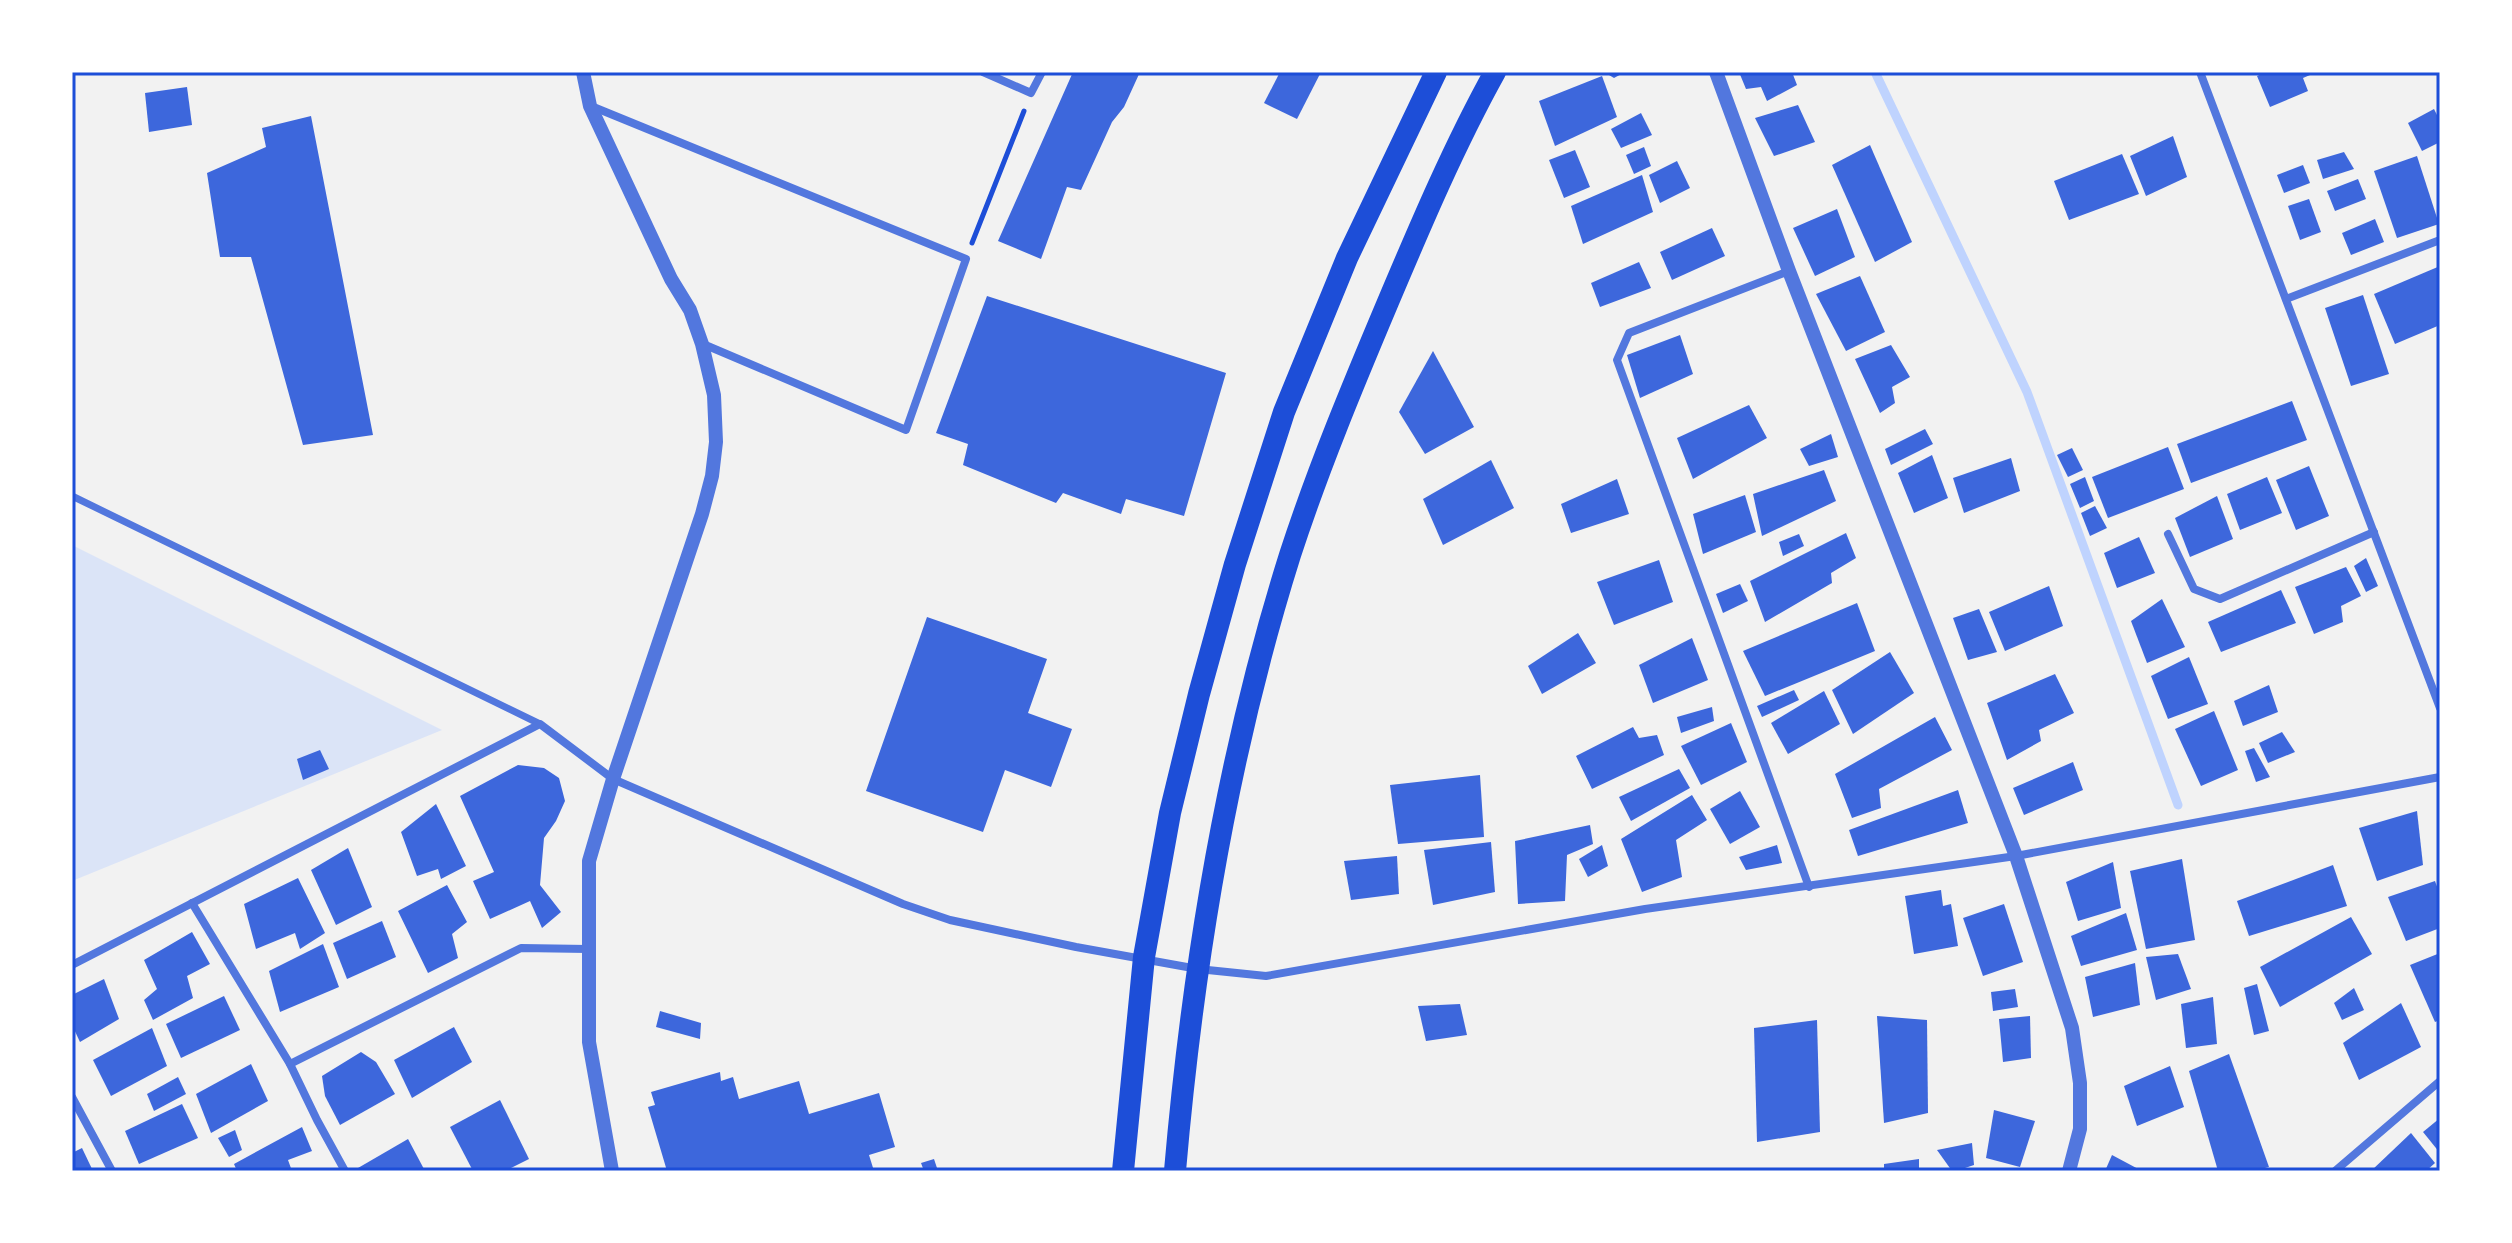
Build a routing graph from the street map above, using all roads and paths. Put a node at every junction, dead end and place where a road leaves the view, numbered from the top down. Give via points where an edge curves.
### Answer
1 (583, 72) edge
2 (983, 72) edge
3 (1042, 72) edge
4 (1436, 72) edge
5 (1495, 72) edge
6 (1716, 72) edge
7 (2200, 72) edge
8 (1031, 93) junction
9 (590, 106) junction
10 (2440, 240) edge
11 (966, 259) junction
12 (1789, 271) junction
13 (2286, 299) junction
14 (702, 344) junction
15 (72, 496) edge
16 (2374, 532) junction
17 (2168, 534) dead end
18 (2440, 708) edge
19 (540, 724) junction
20 (2440, 777) edge
21 (613, 779) junction
22 (2016, 856) junction
23 (1809, 887) junction
24 (192, 903) junction
25 (588, 949) junction
26 (1144, 957) junction
27 (72, 965) edge
28 (1198, 969) junction
29 (290, 1064) junction
30 (2440, 1081) edge
31 (72, 1097) edge
32 (112, 1171) edge
33 (345, 1171) edge
34 (612, 1171) edge
35 (1123, 1171) edge
36 (1175, 1171) edge
37 (2069, 1171) edge
38 (2335, 1171) edge

1 - 9 street
2 - 8 street
3 - 8 street
4 - 26 highway via 1347,258 1284,412 1199,694 1170,813
5 - 28 highway via 1425,214 1359,369 1290,556 1241,733
6 - 12 street
7 - 13 street
8 - 11 path
9 - 11 street
9 - 14 street
10 - 13 street
11 - 14 street via 906,430
12 - 22 street
12 - 23 street via 1629,333 1617,360
13 - 16 street
14 - 21 street via 714,395 712,476
15 - 19 street
16 - 17 street via 2220,599 2194,589
16 - 18 street
19 - 21 street
19 - 24 street
20 - 22 street
21 - 25 street via 589,861
21 - 26 street via 950,920
22 - 23 street
22 - 37 street via 2072,1028 2080,1129
23 - 28 street via 1645,909 1266,976
24 - 27 street
24 - 29 street
25 - 29 street via 521,948
25 - 34 street via 589,1042
26 - 28 street
26 - 35 highway
28 - 36 highway
29 - 33 street
30 - 38 street
31 - 32 street

